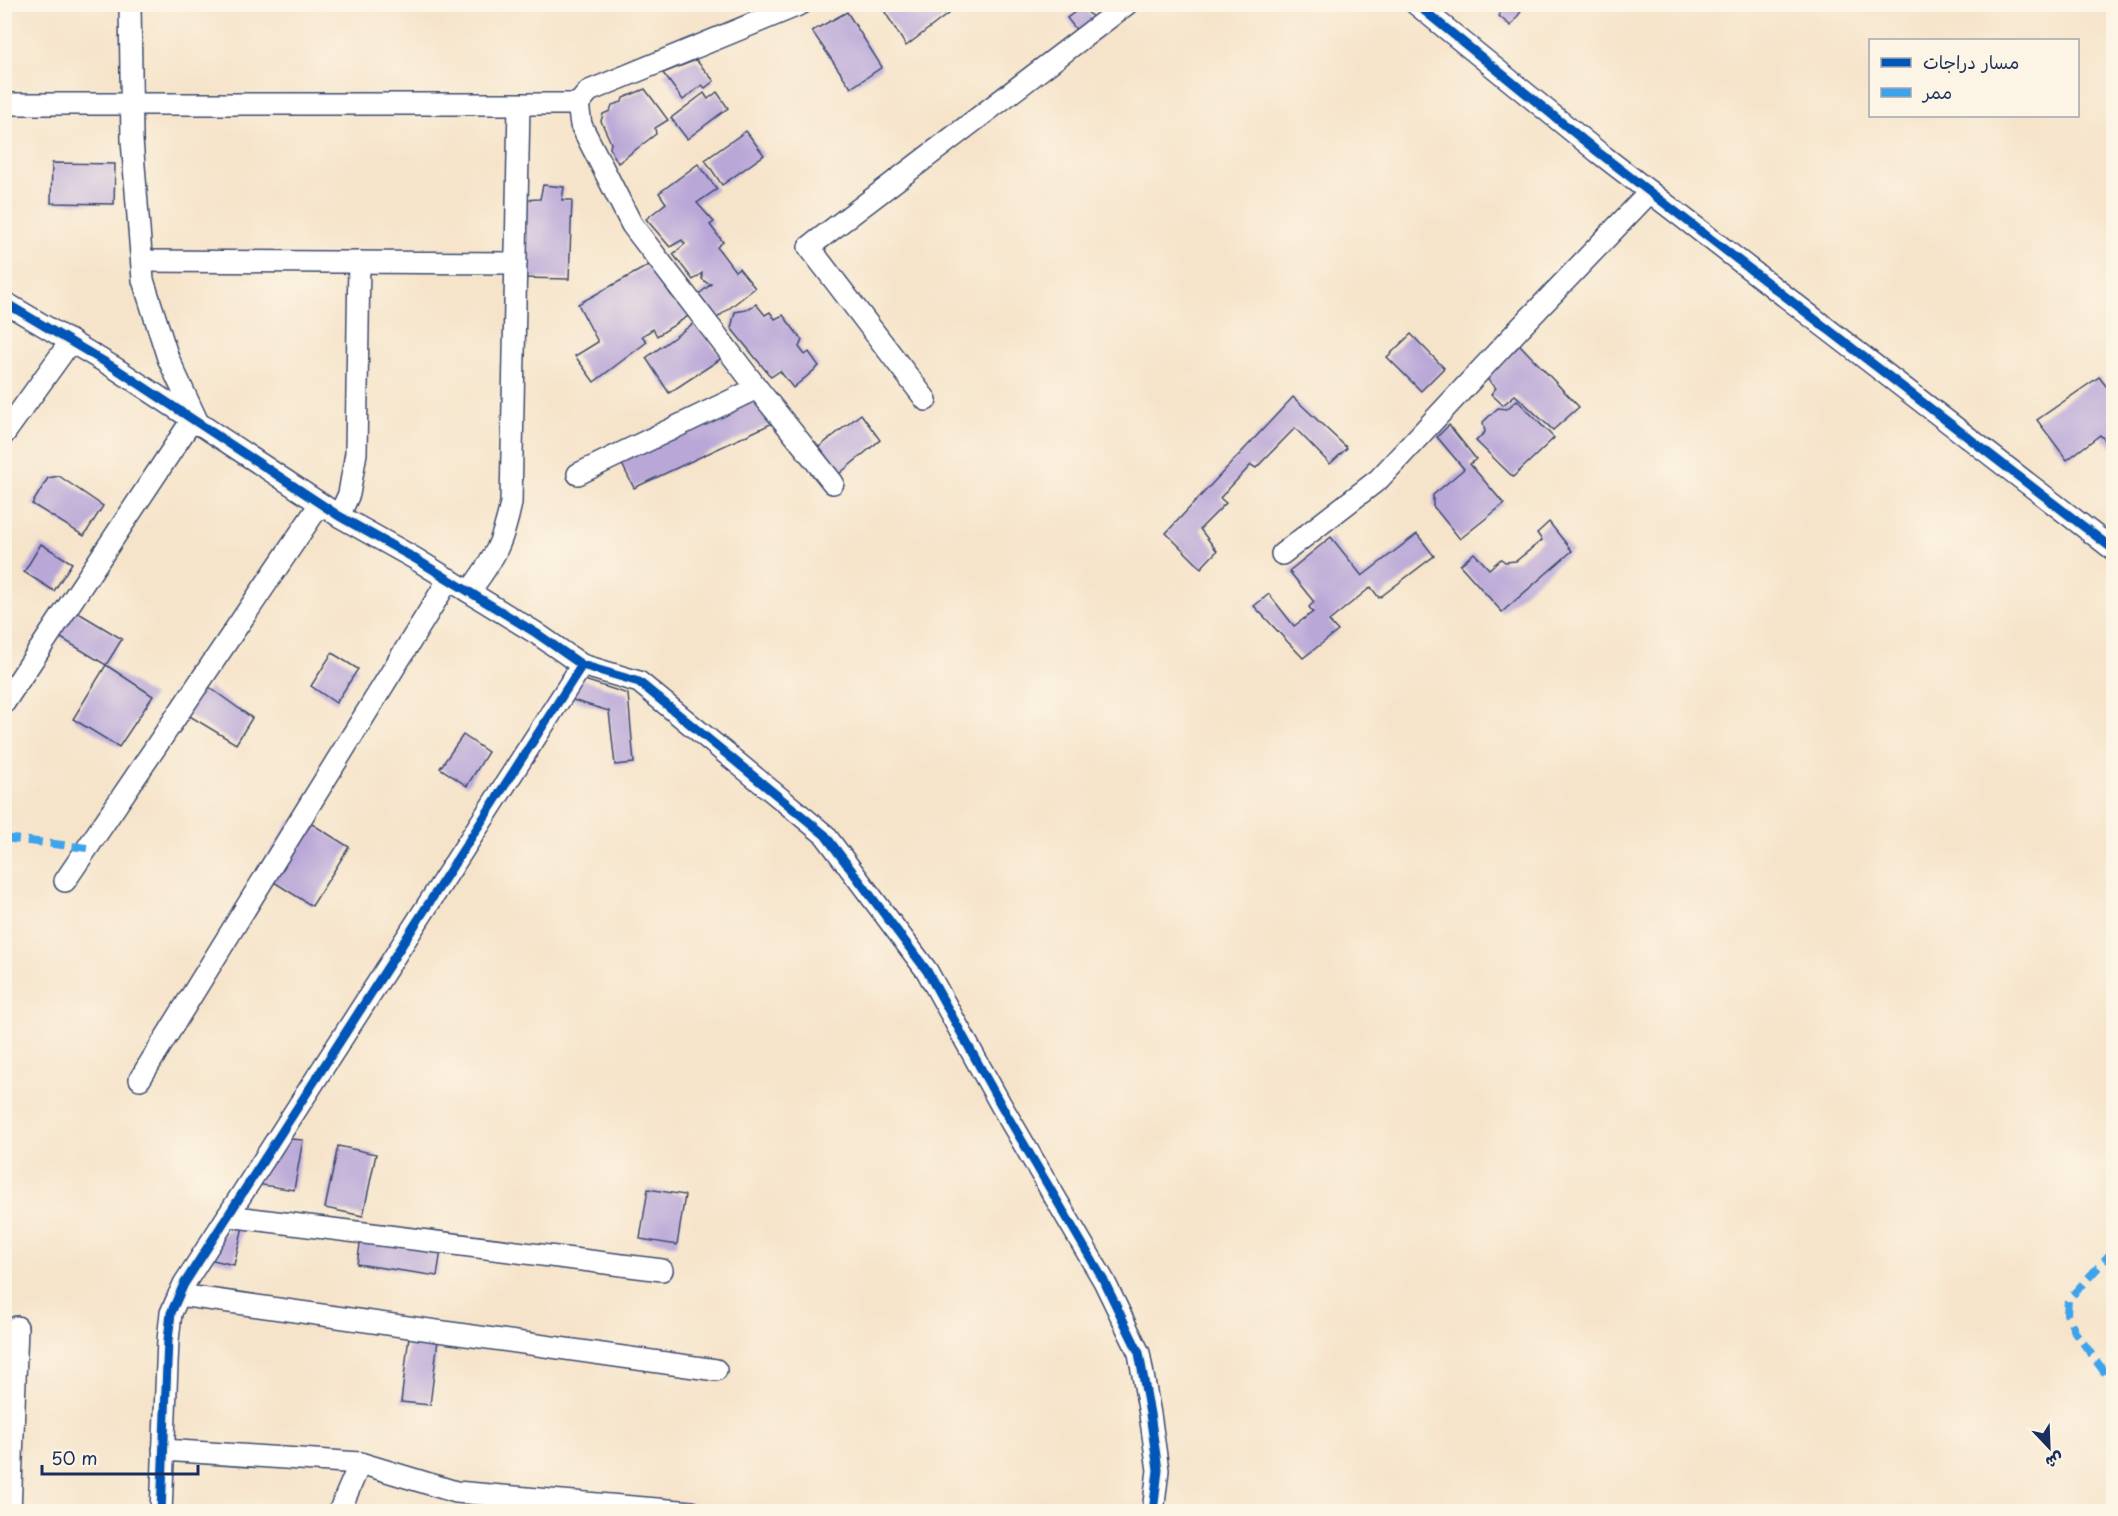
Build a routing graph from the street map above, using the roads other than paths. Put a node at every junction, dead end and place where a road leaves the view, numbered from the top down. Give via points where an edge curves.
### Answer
1 (130, 4) edge
2 (801, 4) edge
3 (1127, 4) edge
4 (1416, 4) edge
5 (4, 104) edge
6 (131, 104) junction
7 (578, 104) junction
8 (519, 105) junction
9 (1650, 192) junction
10 (142, 261) junction
11 (358, 262) junction
12 (516, 263) junction
13 (4, 302) edge
14 (71, 341) junction
15 (757, 388) junction
16 (926, 400) dead end
17 (196, 423) junction
18 (4, 434) edge
19 (578, 474) dead end
20 (834, 483) dead end
21 (320, 504) junction
22 (339, 516) junction
23 (2114, 550) edge
24 (1282, 554) dead end
25 (449, 579) junction
26 (470, 592) junction
27 (582, 665) junction
28 (4, 703) edge
29 (65, 881) dead end
30 (140, 1079) dead end
31 (228, 1216) junction
32 (662, 1270) dead end
33 (179, 1295) junction
34 (16, 1328) dead end
35 (716, 1370) dead end
36 (163, 1450) junction
37 (360, 1463) junction
38 (10, 1512) edge
39 (160, 1512) edge
40 (339, 1512) edge
41 (692, 1512) edge
42 (1153, 1512) edge

1 - 6 street
2 - 7 street via 589,91
3 - 16 street via 809,247
4 - 9 street
5 - 6 street
6 - 8 street
6 - 10 street
7 - 8 street
7 - 15 street via 581,125 632,225
8 - 12 street
9 - 23 street
9 - 24 street via 1379,479
10 - 11 street
10 - 17 street via 143,280 168,358
11 - 12 street
11 - 22 street via 356,453 349,494
12 - 26 street via 511,502 505,531 491,564
13 - 14 street
14 - 17 street
14 - 18 street
15 - 19 street
15 - 20 street
17 - 21 street
17 - 28 street
21 - 22 street
21 - 29 street
22 - 25 street
25 - 26 street
25 - 30 street
26 - 27 street
27 - 31 street
27 - 42 street via 639,682 825,835 927,971 1104,1281 1139,1353 1158,1470
31 - 32 street
31 - 33 street
33 - 35 street
33 - 36 street via 171,1314 168,1340
34 - 38 street
36 - 37 street
36 - 39 street
37 - 40 street
37 - 41 street via 456,1492

